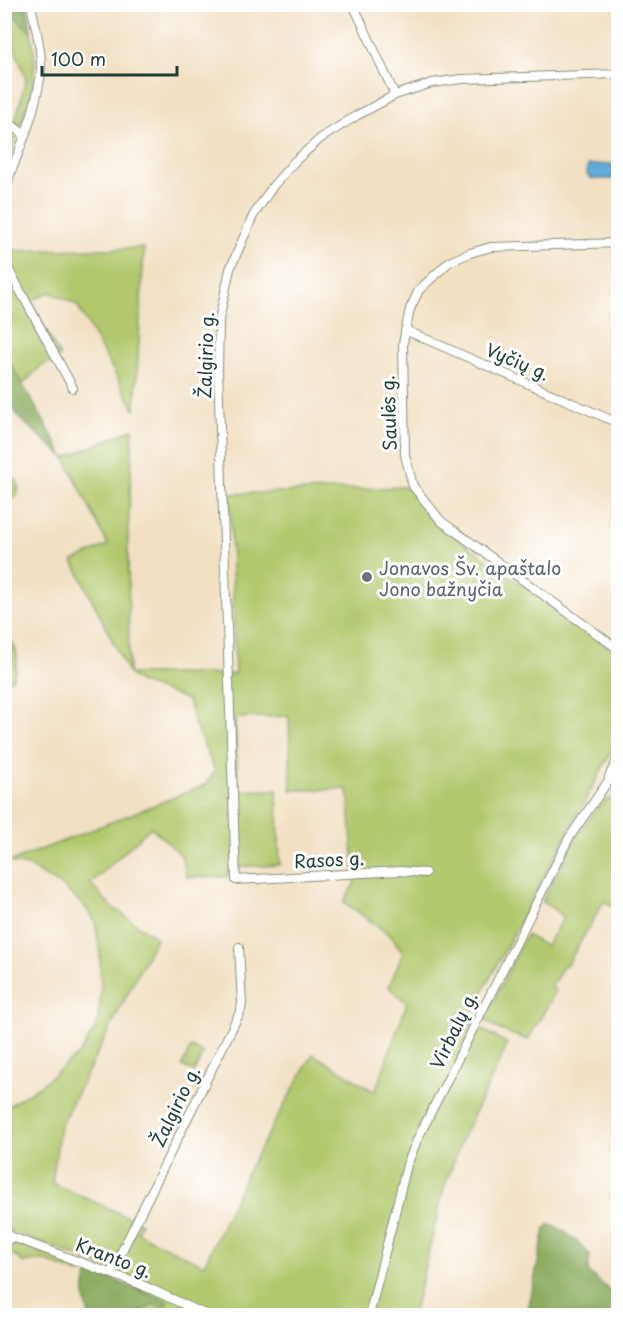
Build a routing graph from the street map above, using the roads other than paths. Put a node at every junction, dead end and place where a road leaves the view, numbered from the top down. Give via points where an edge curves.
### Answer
1 (31, 4) edge
2 (353, 4) edge
3 (618, 74) edge
4 (395, 95) junction
5 (4, 119) edge
6 (25, 135) junction
7 (4, 190) edge
8 (618, 243) edge
9 (4, 261) edge
10 (405, 330) junction
11 (73, 388) dead end
12 (618, 423) edge
13 (618, 649) edge
14 (618, 763) edge
15 (615, 779) edge
16 (425, 873) dead end
17 (236, 880) joint
18 (239, 946) dead end
19 (8, 1235) edge
20 (4, 1246) edge
21 (111, 1274) junction
22 (209, 1316) edge
23 (369, 1316) edge

1 - 6 street via 40,78
2 - 4 street
3 - 4 street, Žalgirio g. via 462,79 432,83
4 - 17 street, Žalgirio g. via 321,138 273,186 253,216 230,269 219,320
5 - 6 street
6 - 7 street
8 - 10 street, Saulės g. via 491,247 470,253 449,262 419,290
9 - 11 street
10 - 12 street, Vyčių g.
10 - 13 street, Saulės g. via 405,455 413,486 441,521
14 - 15 main road
15 - 23 street, Virbalų g. via 569,838 417,1140 407,1165
16 - 17 street, Rasos g.
18 - 21 street, Žalgirio g. via 241,1010
19 - 20 street
19 - 21 street, Kranto g.
21 - 22 street, Kranto g.

